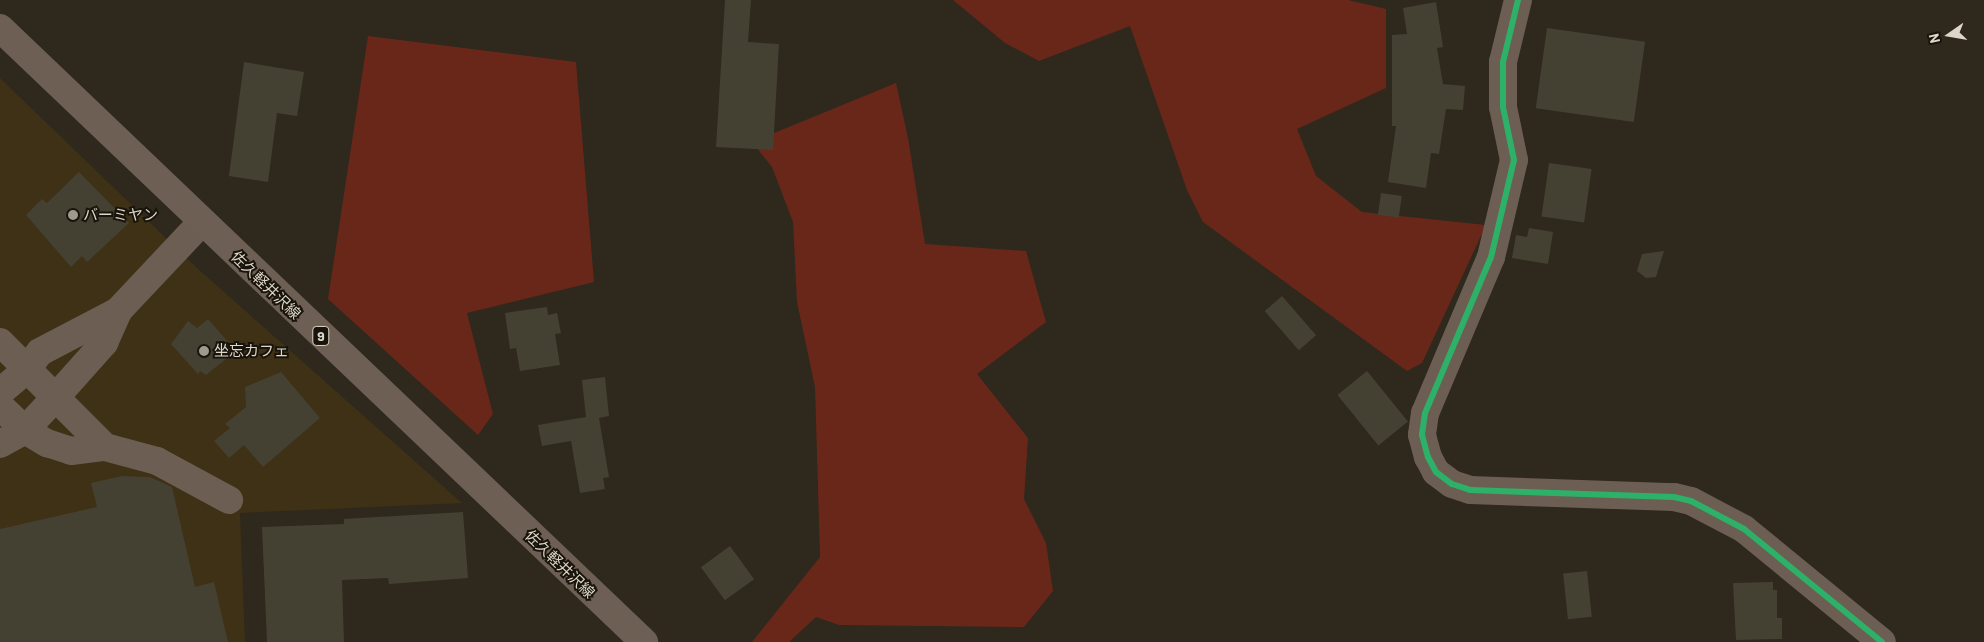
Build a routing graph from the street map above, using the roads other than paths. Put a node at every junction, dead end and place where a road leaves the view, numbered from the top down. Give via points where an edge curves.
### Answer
1 (1518, 0) edge
2 (0, 28) edge
3 (201, 223) junction
4 (118, 310) junction
5 (0, 342) edge
6 (28, 369) junction
7 (0, 392) edge
8 (55, 398) junction
9 (0, 406) edge
10 (25, 430) junction
11 (0, 444) edge
12 (105, 447) junction
13 (229, 500) dead end
14 (644, 642) edge
15 (1882, 642) edge

1 - 15 street via 1503,62 1503,108 1514,160 1491,257 1425,413 1422,435 1436,472 1452,484 1470,490 1674,497 1691,502 1744,528
2 - 3 main road, 佐久軽井沢線 / 9
3 - 4 street
3 - 14 main road, 佐久軽井沢線 / 9
4 - 6 street via 40,352
4 - 8 street via 104,343
5 - 6 street
6 - 7 street
6 - 8 street
8 - 10 street
8 - 12 street
9 - 10 street
10 - 11 street
10 - 12 street via 47,443 71,451
12 - 13 street via 157,461

